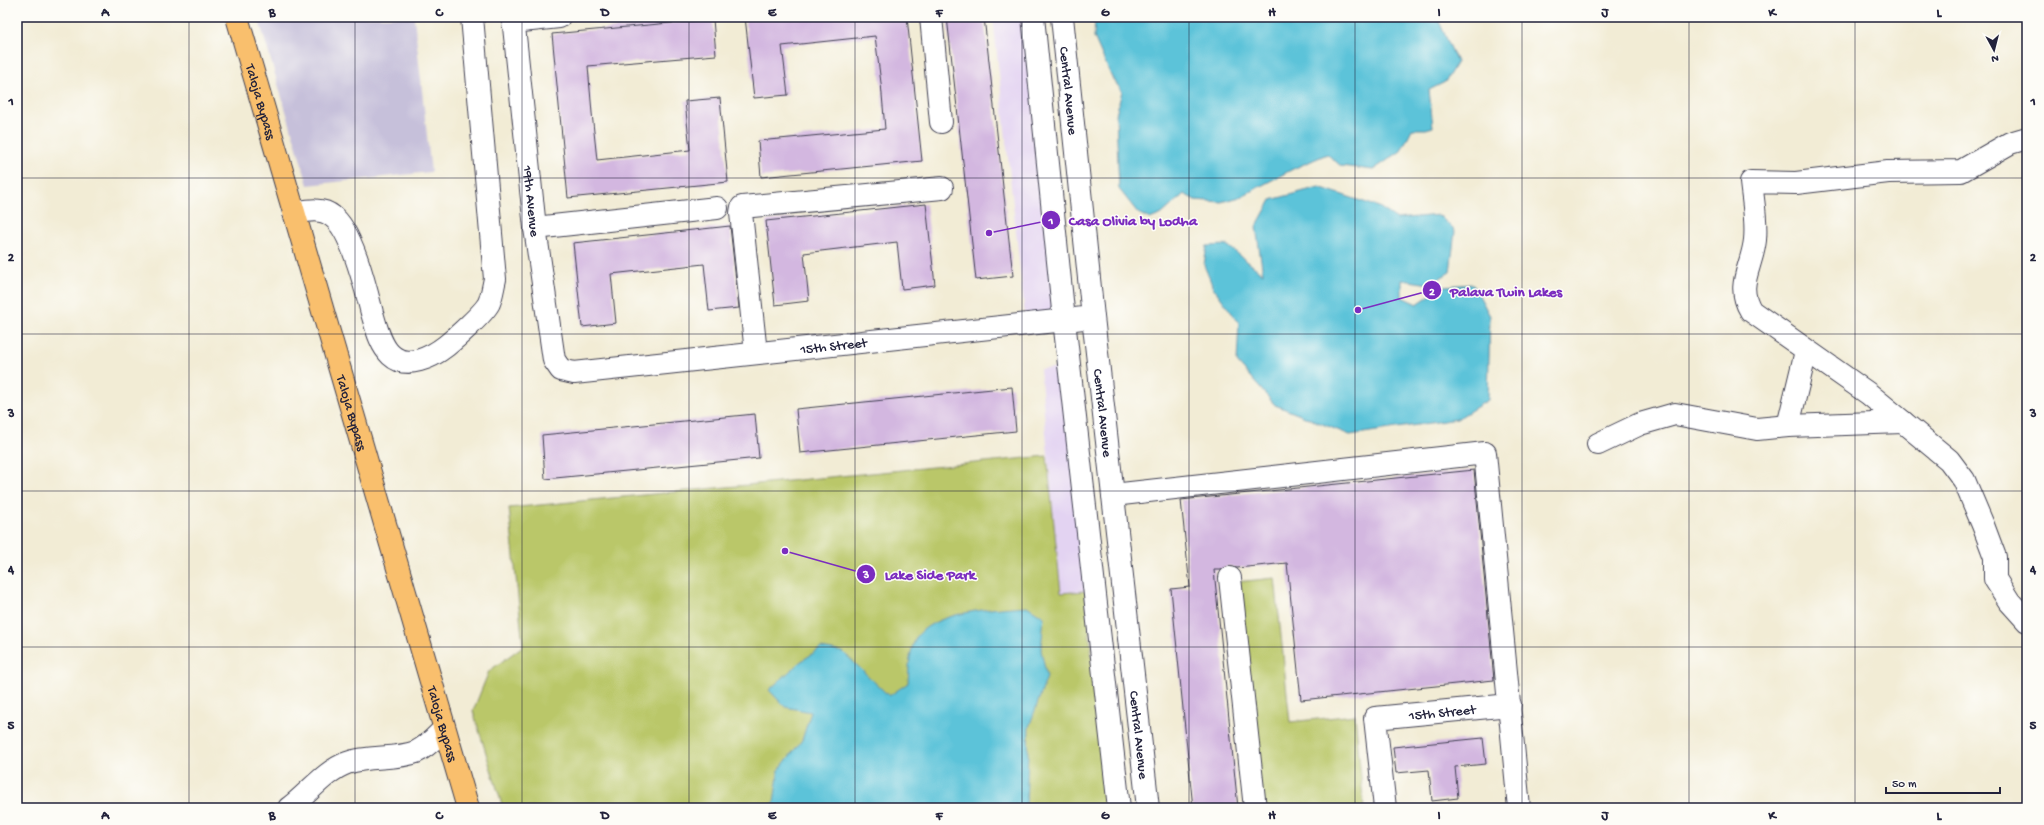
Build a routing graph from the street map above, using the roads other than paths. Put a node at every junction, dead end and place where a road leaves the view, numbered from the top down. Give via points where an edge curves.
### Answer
1 (237, 17) edge
2 (472, 17) edge
3 (559, 17) edge
4 (931, 17) edge
5 (1033, 17) edge
6 (1062, 17) edge
7 (513, 19) edge
8 (942, 122) dead end
9 (2027, 138) edge
10 (942, 188) dead end
11 (717, 208) dead end
12 (294, 213) junction
13 (535, 228) junction
14 (1093, 317) junction
15 (1064, 320) junction
16 (1806, 351) junction
17 (756, 353) junction
18 (574, 373) joint
19 (1903, 422) junction
20 (1788, 426) junction
21 (1598, 444) dead end
22 (1113, 495) junction
23 (1230, 578) dead end
24 (2027, 621) edge
25 (1510, 705) junction
26 (444, 729) junction
27 (289, 808) edge
28 (468, 808) edge
29 (1119, 808) edge
30 (1148, 808) edge
31 (1255, 808) edge
32 (1384, 808) edge
33 (1519, 808) edge

1 - 12 main road, Taloja Bypass
2 - 12 street via 495,279 489,304 447,346 431,357 418,361 402,360 391,355 377,330 350,239 332,215 317,210
3 - 7 street
4 - 8 street
5 - 15 street, Central Avenue
6 - 14 street, Central Avenue
7 - 13 street, 19th Avenue
9 - 16 street via 2010,143 1960,170 1888,172 1796,182 1751,182 1755,240 1743,290 1745,301 1751,311
10 - 17 street via 742,207
11 - 13 street
12 - 26 main road, Taloja Bypass
13 - 18 street, 19th Avenue via 554,360 561,370
14 - 15 street, 15th Street
14 - 22 street, Central Avenue
15 - 17 street, 15th Street
15 - 29 street, Central Avenue
16 - 19 street via 1869,394
16 - 20 street
17 - 18 street, 15th Street
19 - 20 street
19 - 24 street via 1949,460 1964,480 1995,557 1996,579 2009,602
20 - 21 street via 1757,429 1675,414 1640,424
22 - 25 street via 1485,454
22 - 30 street, Central Avenue
23 - 31 street
25 - 32 street, 15th Street via 1375,718
25 - 33 street
26 - 27 street via 416,752 367,757 346,764 329,773
26 - 28 main road, Taloja Bypass

